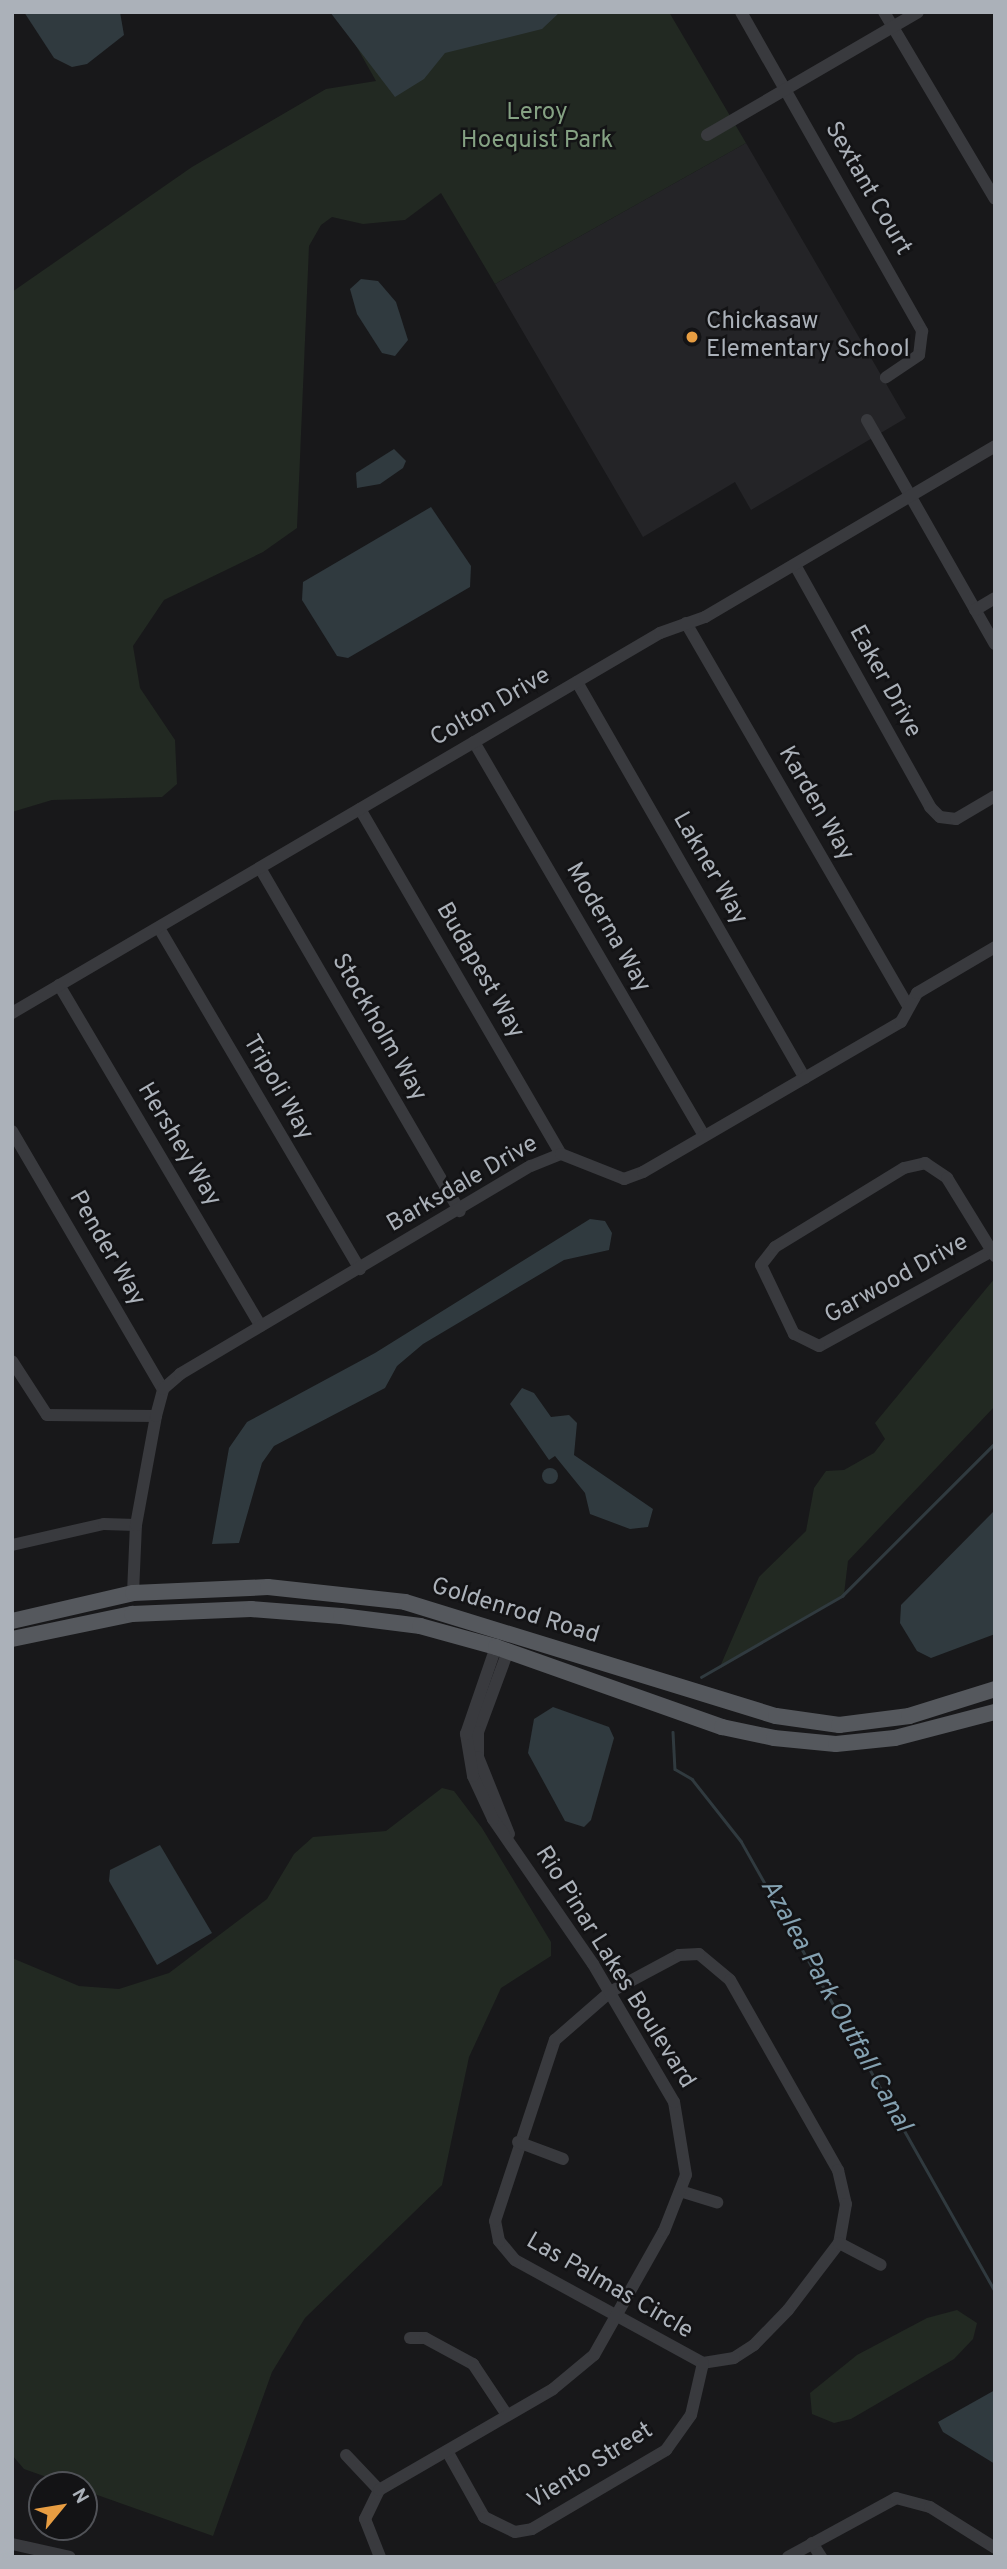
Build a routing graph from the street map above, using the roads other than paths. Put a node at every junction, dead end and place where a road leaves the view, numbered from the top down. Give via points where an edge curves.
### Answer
1 (741, 12) edge
2 (884, 12) edge
3 (918, 12) edge
4 (893, 27) junction
5 (787, 91) junction
6 (707, 135) dead end
7 (995, 199) edge
8 (886, 377) dead end
9 (867, 420) dead end
10 (995, 446) edge
11 (893, 470) junction
12 (908, 497) junction
13 (896, 505) junction
14 (795, 565) junction
15 (995, 598) edge
16 (975, 610) junction
17 (686, 623) junction
18 (995, 645) edge
19 (577, 682) junction
20 (474, 742) junction
21 (995, 796) edge
22 (360, 809) junction
23 (260, 867) junction
24 (159, 928) junction
25 (995, 947) edge
26 (59, 985) junction
27 (908, 1006) junction
28 (12, 1013) edge
29 (805, 1077) junction
30 (12, 1131) edge
31 (704, 1136) junction
32 (561, 1154) junction
33 (460, 1211) junction
34 (993, 1254) edge
35 (360, 1269) junction
36 (261, 1326) junction
37 (12, 1361) edge
38 (163, 1389) junction
39 (156, 1416) junction
40 (136, 1525) junction
41 (12, 1545) edge
42 (212, 1587) junction
43 (133, 1593) junction
44 (158, 1613) junction
45 (12, 1621) edge
46 (75, 1622) junction
47 (516, 1632) junction
48 (454, 1635) junction
49 (12, 1639) edge
50 (557, 1648) junction
51 (502, 1649) junction
52 (995, 1689) edge
53 (995, 1712) edge
54 (858, 1722) junction
55 (800, 1741) junction
56 (610, 1992) junction
57 (518, 2142) junction
58 (563, 2159) dead end
59 (680, 2191) junction
60 (717, 2202) dead end
61 (839, 2244) junction
62 (881, 2265) dead end
63 (618, 2317) junction
64 (410, 2338) dead end
65 (702, 2363) junction
66 (508, 2415) junction
67 (447, 2451) junction
68 (345, 2455) dead end
69 (379, 2490) junction
70 (812, 2543) junction
71 (12, 2544) edge
72 (995, 2548) edge
73 (70, 2557) edge
74 (380, 2557) edge
75 (788, 2557) edge
76 (821, 2557) edge

1 - 5 street, Sextant Court
2 - 4 street
3 - 4 street
4 - 5 street
4 - 7 street
5 - 6 street
5 - 8 street, Sextant Court via 922,331 919,355
9 - 11 street
10 - 12 street, Colton Drive
11 - 12 street
11 - 13 street
12 - 13 street, Colton Drive
12 - 16 street
13 - 14 street, Colton Drive
14 - 17 street, Colton Drive
14 - 21 street, Eaker Drive via 940,817 956,819
15 - 16 street
16 - 18 street
17 - 19 street, Colton Drive
17 - 27 street, Karden Way
19 - 20 street, Colton Drive
19 - 29 street, Lakner Way
20 - 22 street, Colton Drive
20 - 31 street, Moderna Way
22 - 23 street, Colton Drive
22 - 32 street, Budapest Way
23 - 24 street, Colton Drive
23 - 33 street, Stockholm Way
24 - 26 street, Colton Drive
24 - 35 street, Tripoli Way
25 - 27 street, Barksdale Drive via 917,993
26 - 28 street, Colton Drive
26 - 36 street, Hershey Way
27 - 29 street, Barksdale Drive via 901,1022
29 - 31 street, Barksdale Drive
30 - 38 street, Pender Way
31 - 32 street, Barksdale Drive via 625,1179
32 - 33 street, Barksdale Drive
33 - 35 street, Barksdale Drive
34 - 34 street, Garwood Drive via 819,1346 794,1334 761,1265 775,1247 904,1168 925,1163 947,1178
35 - 36 street, Barksdale Drive
36 - 38 street, Barksdale Drive
37 - 39 street via 47,1415
38 - 39 street
39 - 40 street
40 - 41 street via 104,1524
40 - 43 street
42 - 43 main road, Goldenrod Road
42 - 44 main road via 162,1602
42 - 47 main road, Goldenrod Road via 405,1602
43 - 45 main road, Goldenrod Road
43 - 46 main road via 124,1605
44 - 46 main road, Goldenrod Road
44 - 48 main road, Goldenrod Road via 330,1615
46 - 49 main road, Goldenrod Road
47 - 48 main road
47 - 50 main road, Goldenrod Road
48 - 51 main road, Goldenrod Road
50 - 51 main road via 518,1641
50 - 54 main road, Goldenrod Road via 723,1705
51 - 55 main road, Goldenrod Road via 722,1727
51 - 56 street, Rio Pinar Lakes Boulevard via 466,1734 468,1756 493,1819
52 - 54 main road, Goldenrod Road via 909,1716
53 - 55 main road, Goldenrod Road via 918,1734 836,1744
54 - 55 main road via 855,1730
56 - 57 street, Las Palmas Circle via 555,2040
56 - 59 street, Rio Pinar Lakes Boulevard via 674,2102 683,2131
56 - 61 street, Las Palmas Circle via 679,1955 699,1954 717,1964 838,2170 846,2204
57 - 58 street
57 - 63 street, Las Palmas Circle via 495,2221 499,2241 515,2260
59 - 60 street
59 - 63 street, Rio Pinar Lakes Boulevard
61 - 62 street
61 - 65 street, Las Palmas Circle via 754,2345 734,2358
63 - 65 street, Las Palmas Circle
63 - 66 street, Rio Pinar Lakes Boulevard via 573,2377
64 - 66 street via 425,2338 473,2364
65 - 67 street, Viento Street via 691,2415 666,2449 532,2529 515,2532 484,2517
66 - 67 street, Rio Pinar Lakes Boulevard
67 - 69 street, Rio Pinar Lakes Boulevard
68 - 69 street
69 - 74 street via 365,2519
70 - 72 street via 896,2498 930,2507
70 - 75 street
70 - 76 street
71 - 73 street

